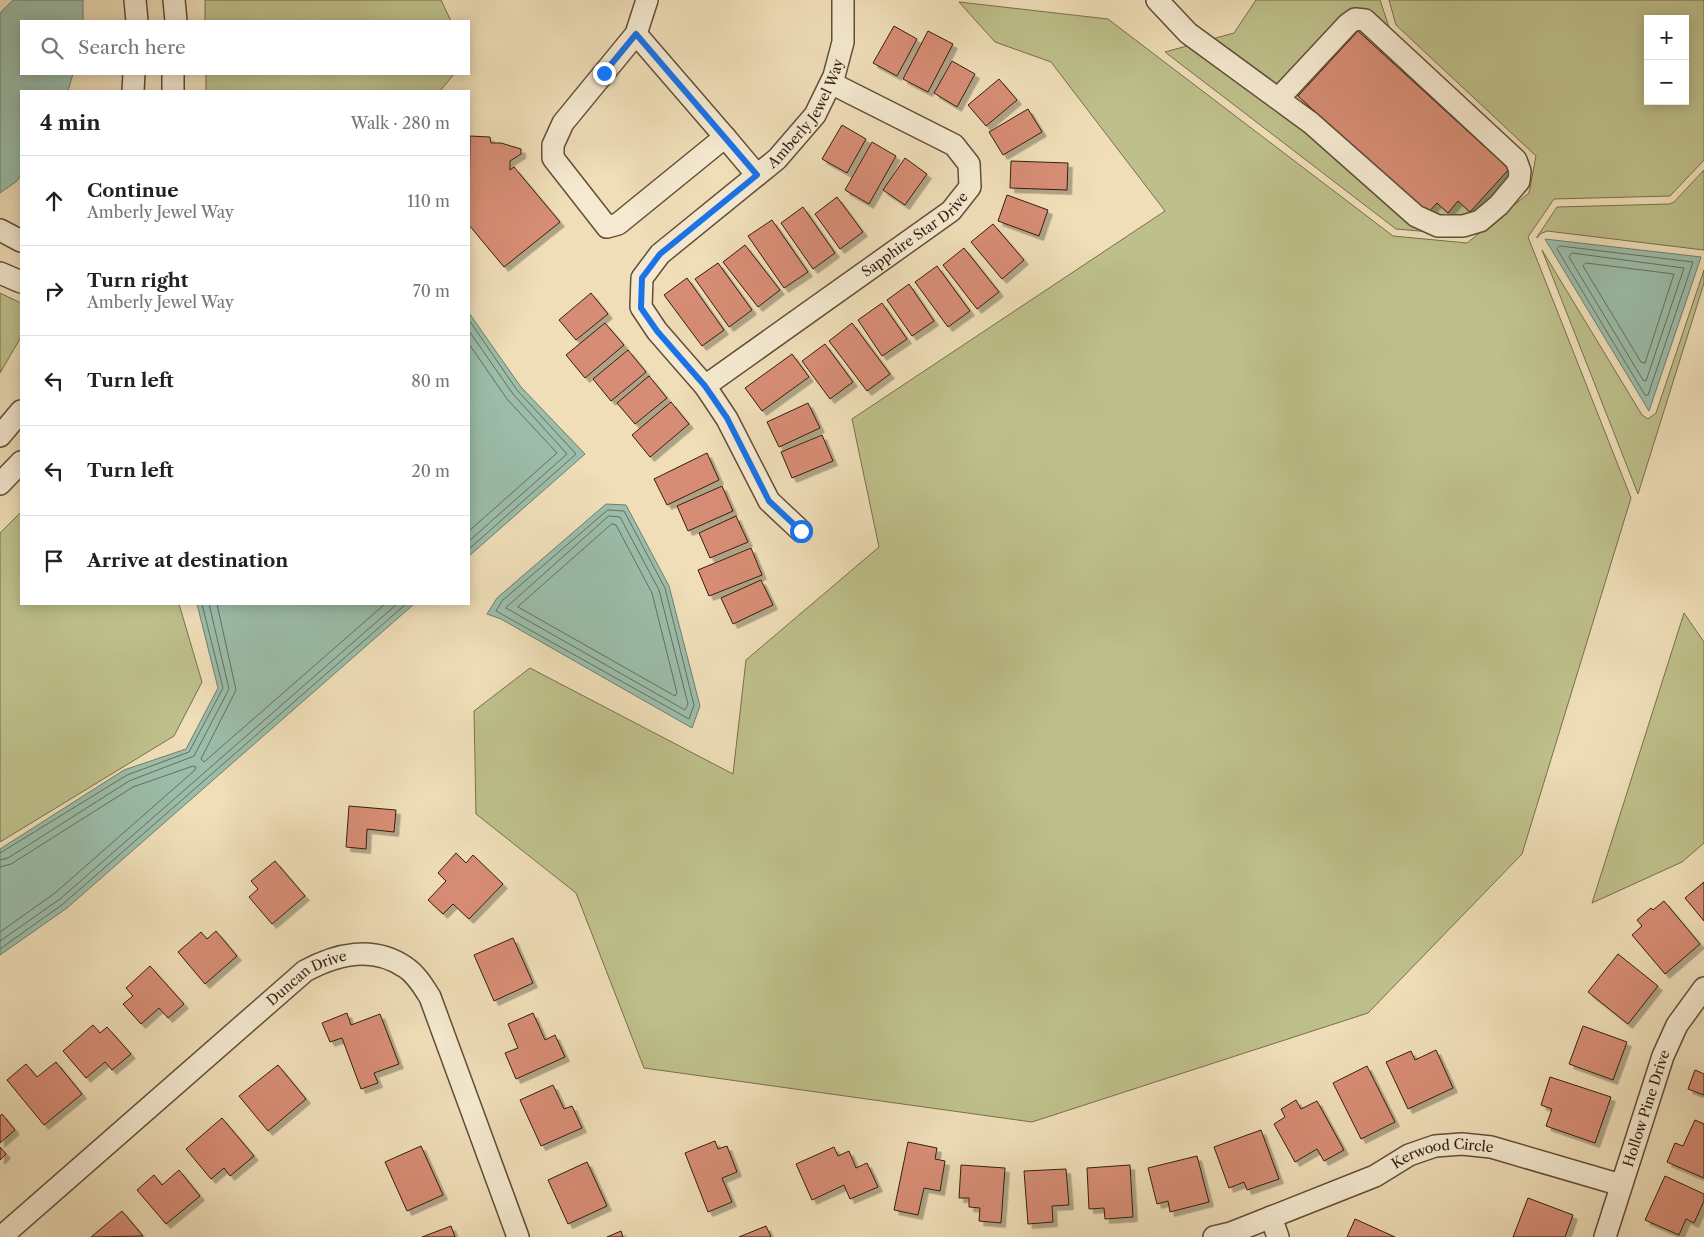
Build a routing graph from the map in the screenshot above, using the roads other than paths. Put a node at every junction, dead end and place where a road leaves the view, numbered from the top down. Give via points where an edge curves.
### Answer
1 (135, 0) edge
2 (174, 0) edge
3 (647, 0) edge
4 (843, 0) edge
5 (1159, 1) edge
6 (136, 20) edge
7 (176, 20) edge
8 (636, 34) junction
9 (134, 75) edge
10 (173, 75) edge
11 (831, 83) junction
12 (133, 90) edge
13 (172, 90) edge
14 (1279, 98) junction
15 (725, 137) junction
16 (757, 175) junction
17 (0, 230) edge
18 (20, 240) edge
19 (0, 273) edge
20 (20, 282) edge
21 (705, 386) junction
22 (20, 412) edge
23 (0, 436) edge
24 (20, 463) edge
25 (0, 484) edge
26 (801, 531) dead end
27 (1704, 988) edge
28 (1621, 1185) junction
29 (1271, 1217) junction
30 (1, 1237) edge
31 (518, 1237) edge
32 (1214, 1237) edge
33 (1278, 1237) edge
34 (1605, 1237) edge

1 - 6 street
2 - 7 street
3 - 8 street
4 - 11 street, Amberly Jewel Way via 843,42
5 - 14 street via 1188,34
8 - 15 street
8 - 15 street via 563,123 553,144 553,158 607,227 618,224
9 - 12 street
10 - 13 street
11 - 16 street, Amberly Jewel Way via 815,116
11 - 21 street, Sapphire Star Drive via 954,145 969,164 970,187 951,211
14 - 14 street via 1416,216 1438,226 1462,226 1480,221 1519,181 1516,160 1365,20 1355,19 1348,24
15 - 16 street
16 - 21 street, Amberly Jewel Way via 660,254 642,278 641,308
17 - 18 street
19 - 20 street
21 - 26 street, Amberly Jewel Way via 727,418 769,501
22 - 23 street
24 - 25 street
27 - 28 street, Hollow Pine Drive via 1677,1024 1662,1056
28 - 29 street, Kerwood Circle via 1491,1147 1435,1146 1409,1155 1375,1176
28 - 34 street, Hollow Pine Drive
29 - 32 street, Kerwood Circle
29 - 33 street
30 - 31 street, Duncan Drive via 304,971 326,959 347,954 366,954 405,966 430,997

